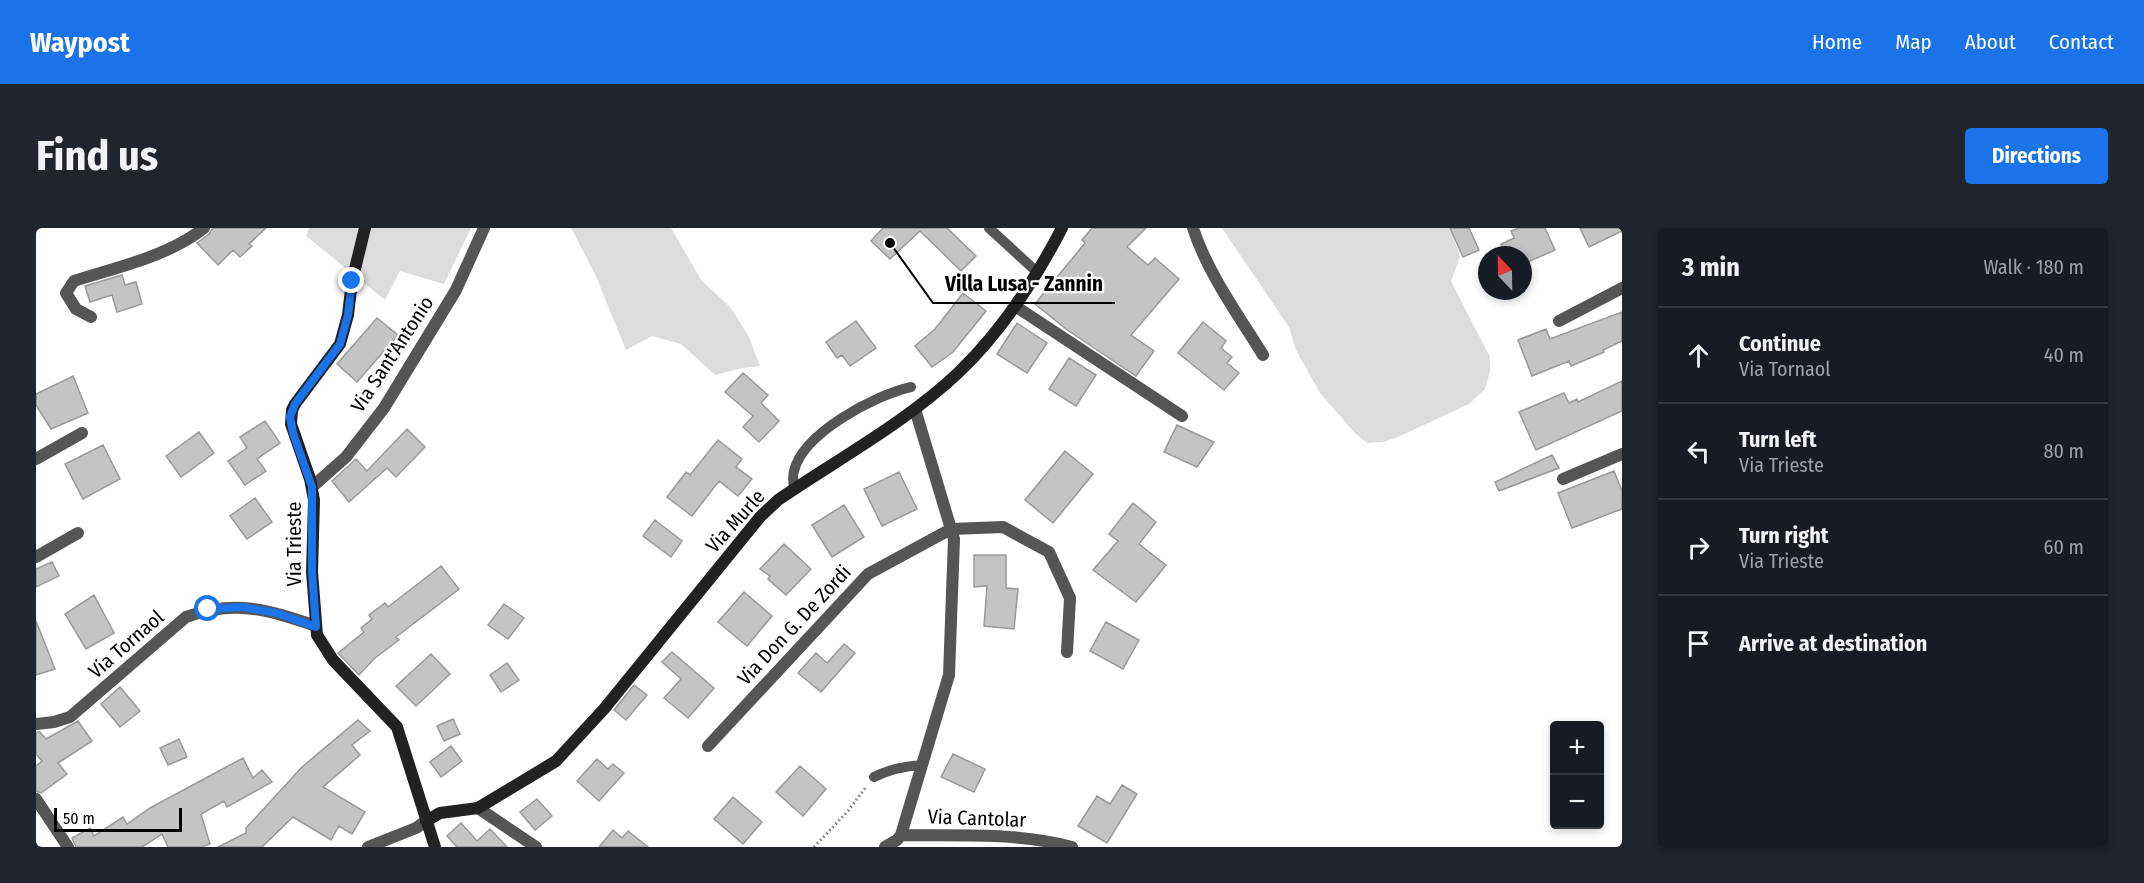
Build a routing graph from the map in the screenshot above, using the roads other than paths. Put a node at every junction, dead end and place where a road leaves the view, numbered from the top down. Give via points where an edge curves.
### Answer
1 (204, 228) edge
2 (365, 228) edge
3 (484, 228) edge
4 (989, 228) edge
5 (1062, 228) edge
6 (1193, 228) edge
7 (1038, 273) junction
8 (1622, 288) edge
9 (1015, 306) junction
10 (92, 317) dead end
11 (1559, 321) dead end
12 (1263, 355) dead end
13 (911, 387) dead end
14 (915, 409) junction
15 (1182, 416) dead end
16 (82, 433) dead end
17 (1622, 454) edge
18 (36, 459) edge
19 (1563, 479) dead end
20 (312, 487) junction
21 (794, 490) junction
22 (951, 529) junction
23 (78, 533) dead end
24 (36, 557) edge
25 (316, 627) junction
26 (1067, 652) dead end
27 (36, 724) edge
28 (708, 746) dead end
29 (922, 765) junction
30 (874, 777) road end
31 (36, 799) edge
32 (478, 808) junction
33 (426, 821) junction
34 (903, 841) edge
35 (68, 847) edge
36 (368, 847) edge
37 (435, 847) edge
38 (536, 847) edge
39 (885, 847) edge
40 (1072, 847) edge

1 - 10 street via 156,254 74,281 66,293 76,309
2 - 20 main road, Via Trieste via 340,344 290,417
3 - 20 street, Via Sant'Antonio via 456,290 384,408 346,457
4 - 7 lane
5 - 7 main road, Via Murle
6 - 12 street
7 - 9 main road, Via Murle
8 - 11 street
9 - 14 main road, Via Murle via 958,372
9 - 15 street
13 - 21 lane via 883,396 827,428 800,458 793,472
14 - 21 main road, Via Murle
14 - 22 street
16 - 18 street
17 - 19 street
20 - 25 main road, Via Trieste
21 - 32 main road, Via Murle via 760,517 604,709 556,761
22 - 26 street, Via Don G. De Zordi via 1003,527 1049,552 1070,597
22 - 28 street, Via Don G. De Zordi via 868,574
22 - 29 street via 954,539 949,675
23 - 24 street
25 - 27 street, Via Tornaol via 277,613 242,607 208,609 186,617 70,717
25 - 33 main road, Via Trieste via 333,660 397,727
29 - 30 lane via 907,765
29 - 34 street
31 - 35 street
32 - 33 main road, Via Murle via 440,813
32 - 38 street
33 - 36 street
33 - 37 main road, Via Trieste
34 - 39 street, Via Cantolar
34 - 40 street, Via Cantolar via 1011,838

